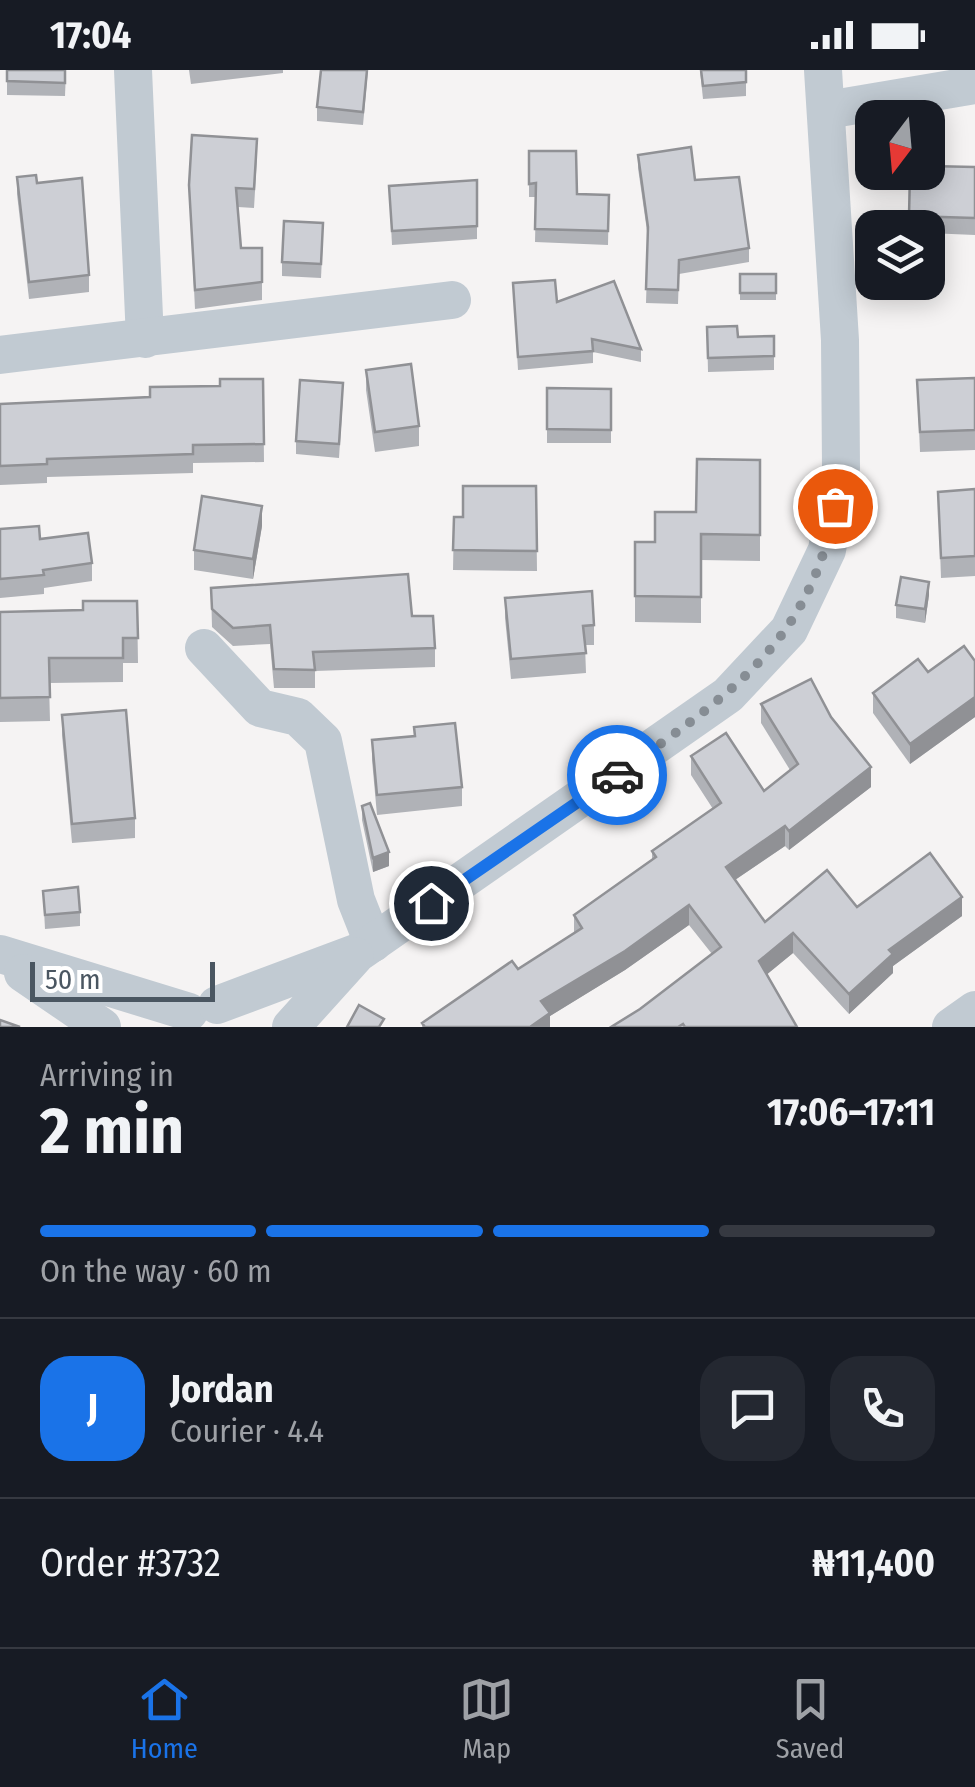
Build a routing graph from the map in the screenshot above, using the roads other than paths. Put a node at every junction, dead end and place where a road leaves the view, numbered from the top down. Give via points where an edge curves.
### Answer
1 (134, 70) edge
2 (823, 70) edge
3 (975, 84) edge
4 (827, 110) junction
5 (452, 300) dead end
6 (145, 339) junction
7 (0, 355) edge
8 (204, 648) dead end
9 (367, 947) junction
10 (0, 956) edge
11 (975, 1010) edge
12 (193, 1015) edge
13 (102, 1027) edge
14 (253, 1027) edge
15 (291, 1027) edge
16 (951, 1027) edge

1 - 6 street
2 - 4 street
3 - 4 street
4 - 9 street via 840,468 827,550 789,630 728,695
5 - 6 street
6 - 7 street
8 - 9 street via 260,708 298,717 324,741
9 - 12 street
9 - 15 street
10 - 12 street
10 - 13 street
11 - 16 street
12 - 14 street via 241,1014

